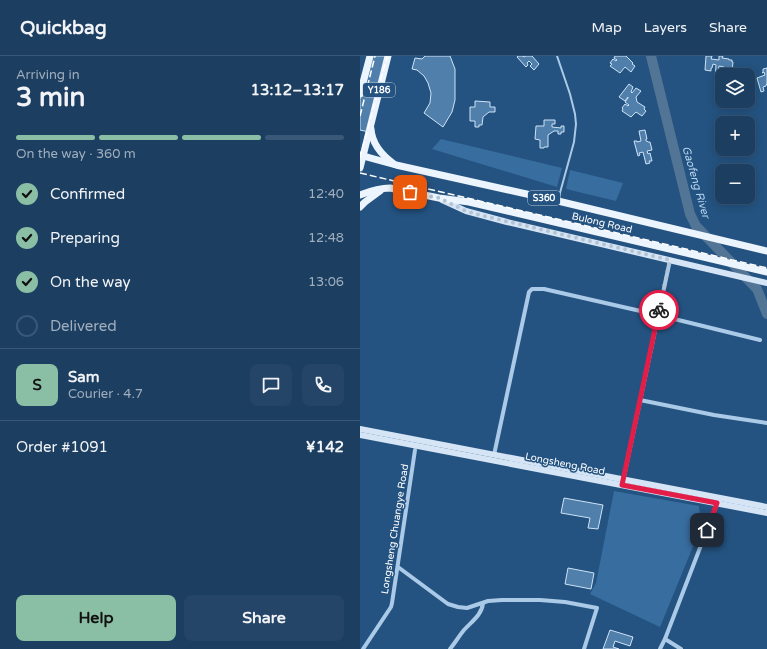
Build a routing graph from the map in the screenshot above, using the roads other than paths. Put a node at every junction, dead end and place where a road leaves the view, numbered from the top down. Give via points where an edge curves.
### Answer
1 (370, 56) edge
2 (388, 56) edge
3 (556, 56) edge
4 (360, 94) edge
5 (371, 124) junction
6 (362, 156) edge
7 (396, 166) junction
8 (360, 168) edge
9 (384, 188) junction
10 (360, 195) edge
11 (439, 198) junction
12 (558, 201) junction
13 (360, 207) edge
14 (767, 251) edge
15 (670, 260) junction
16 (767, 272) edge
17 (767, 283) edge
18 (658, 315) junction
19 (760, 340) dead end
20 (640, 400) junction
21 (767, 423) edge
22 (360, 429) edge
23 (360, 435) edge
24 (415, 450) dead end
25 (494, 454) junction
26 (623, 482) junction
27 (718, 500) junction
28 (767, 507) edge
29 (767, 513) edge
30 (398, 567) junction
31 (483, 603) junction
32 (665, 638) junction
33 (363, 649) edge
34 (450, 649) edge
35 (584, 649) edge
36 (660, 649) edge
37 (681, 649) edge

1 - 4 main road, Y186
2 - 5 main road, Y186
3 - 12 lane via 570,94 576,124 574,142
5 - 6 main road, Y186
5 - 7 main road via 371,133 377,147
6 - 7 main road, Bulong Road / S360
6 - 8 main road, Y186
7 - 12 main road, Bulong Road / S360
9 - 10 main road, Bulong Road / S360
9 - 11 main road, Bulong Road / S360 via 396,188
9 - 13 main road
11 - 15 main road via 466,211
11 - 16 main road, Bulong Road / S360 via 469,202
12 - 14 main road, Bulong Road / S360
15 - 17 main road
15 - 18 street
18 - 19 street
18 - 20 street
18 - 25 street via 544,289 532,289 529,292
20 - 21 street
20 - 26 street
22 - 25 main road, Longsheng Road
23 - 26 main road, Longsheng Road
24 - 30 street, Longsheng Chuangye Road
25 - 26 main road, Longsheng Road
26 - 27 main road, Longsheng Road
27 - 28 main road, Longsheng Road
27 - 29 main road, Longsheng Road
27 - 32 street
30 - 31 street via 453,606 467,608
30 - 33 street, Longsheng Chuangye Road via 391,607
31 - 34 street via 476,617
31 - 35 street via 496,600 552,601 597,608
32 - 36 street
32 - 37 street

